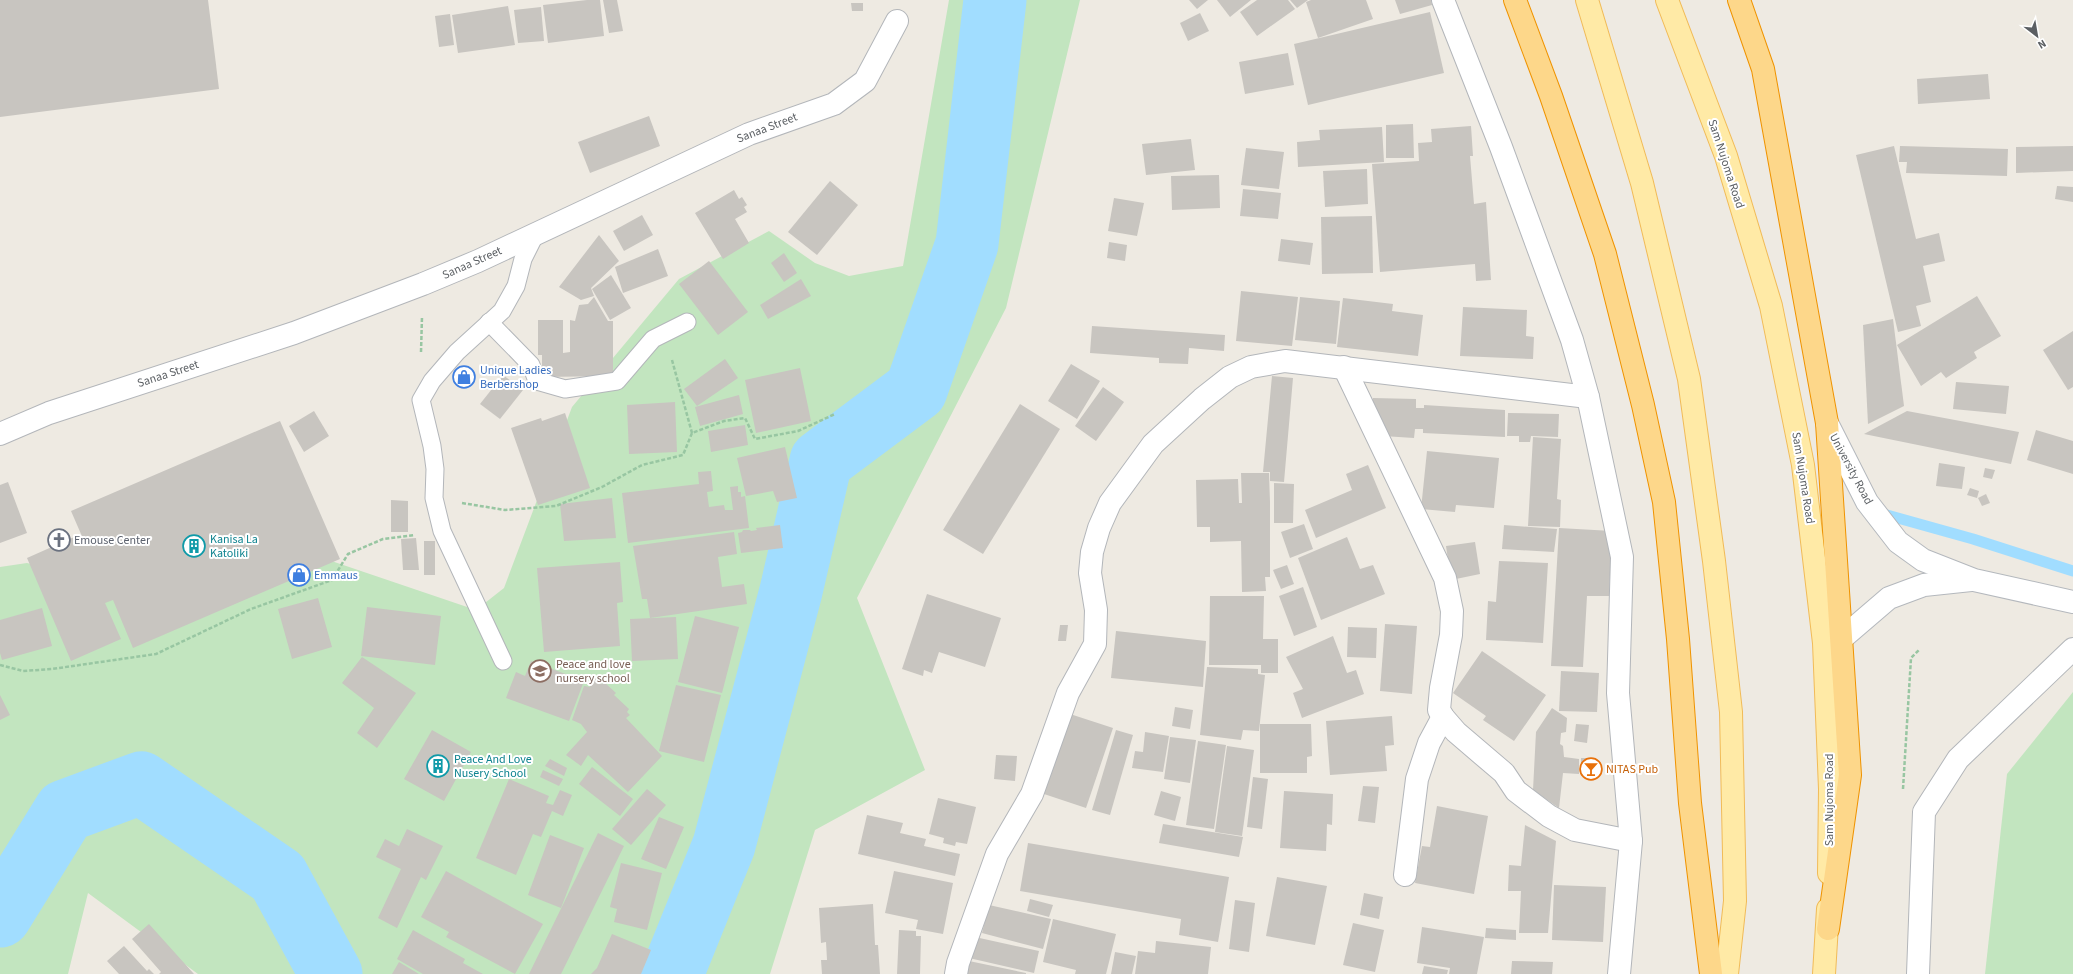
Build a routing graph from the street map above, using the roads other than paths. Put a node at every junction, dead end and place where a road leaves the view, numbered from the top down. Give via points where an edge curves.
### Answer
1 (1443, 0) edge
2 (1515, 0) edge
3 (1587, 0) edge
4 (1667, 0) edge
5 (1739, 0) edge
6 (897, 21) dead end
7 (535, 235) junction
8 (489, 322) junction
9 (687, 322) dead end
10 (1344, 367) junction
11 (1588, 397) junction
12 (1827, 423) junction
13 (0, 434) edge
14 (1974, 580) junction
15 (2073, 602) edge
16 (1840, 640) junction
17 (2073, 649) edge
18 (502, 661) dead end
19 (1443, 717) junction
20 (1631, 841) junction
21 (1405, 875) dead end
22 (1828, 929) junction
23 (956, 974) edge
24 (1619, 974) edge
25 (1711, 974) edge
26 (1727, 974) edge
27 (1824, 974) edge
28 (1918, 974) edge

1 - 11 street via 1501,147 1572,340
2 - 25 highway via 1605,254 1643,405 1664,502 1678,639 1690,803
3 - 26 main road via 1642,183 1689,379 1714,561 1731,712 1735,901
4 - 22 main road, Sam Nujoma Road via 1726,156 1771,306 1803,465 1824,642 1830,789
5 - 12 highway via 1762,68
6 - 7 street, Sanaa Street via 865,81 834,104 749,134
7 - 8 lane via 523,259 516,286 502,311
7 - 13 street, Sanaa Street via 423,284 294,333 48,413
8 - 9 lane via 531,365 537,381 565,389 617,381 653,339
8 - 18 lane via 439,372 421,400 432,446 435,469 434,498 442,532
10 - 11 street
10 - 19 street via 1445,578 1452,611 1451,635 1439,710
10 - 23 street via 1285,361 1251,367 1230,377 1191,408 1153,444 1110,503 1092,552 1090,573 1096,610 1095,644 1068,693 1032,794 997,854
11 - 20 street via 1622,557 1618,693
12 - 14 street, University Road via 1867,502 1898,542 1923,560
12 - 16 highway
14 - 15 street, University Road
14 - 16 street, University Road via 1924,585 1889,598
16 - 22 highway via 1850,775
17 - 28 street via 1958,759 1924,812
19 - 20 street via 1456,732 1504,773 1516,791 1549,816 1575,830
19 - 21 street via 1417,779
20 - 24 street
22 - 27 main road, Sam Nujoma Road

